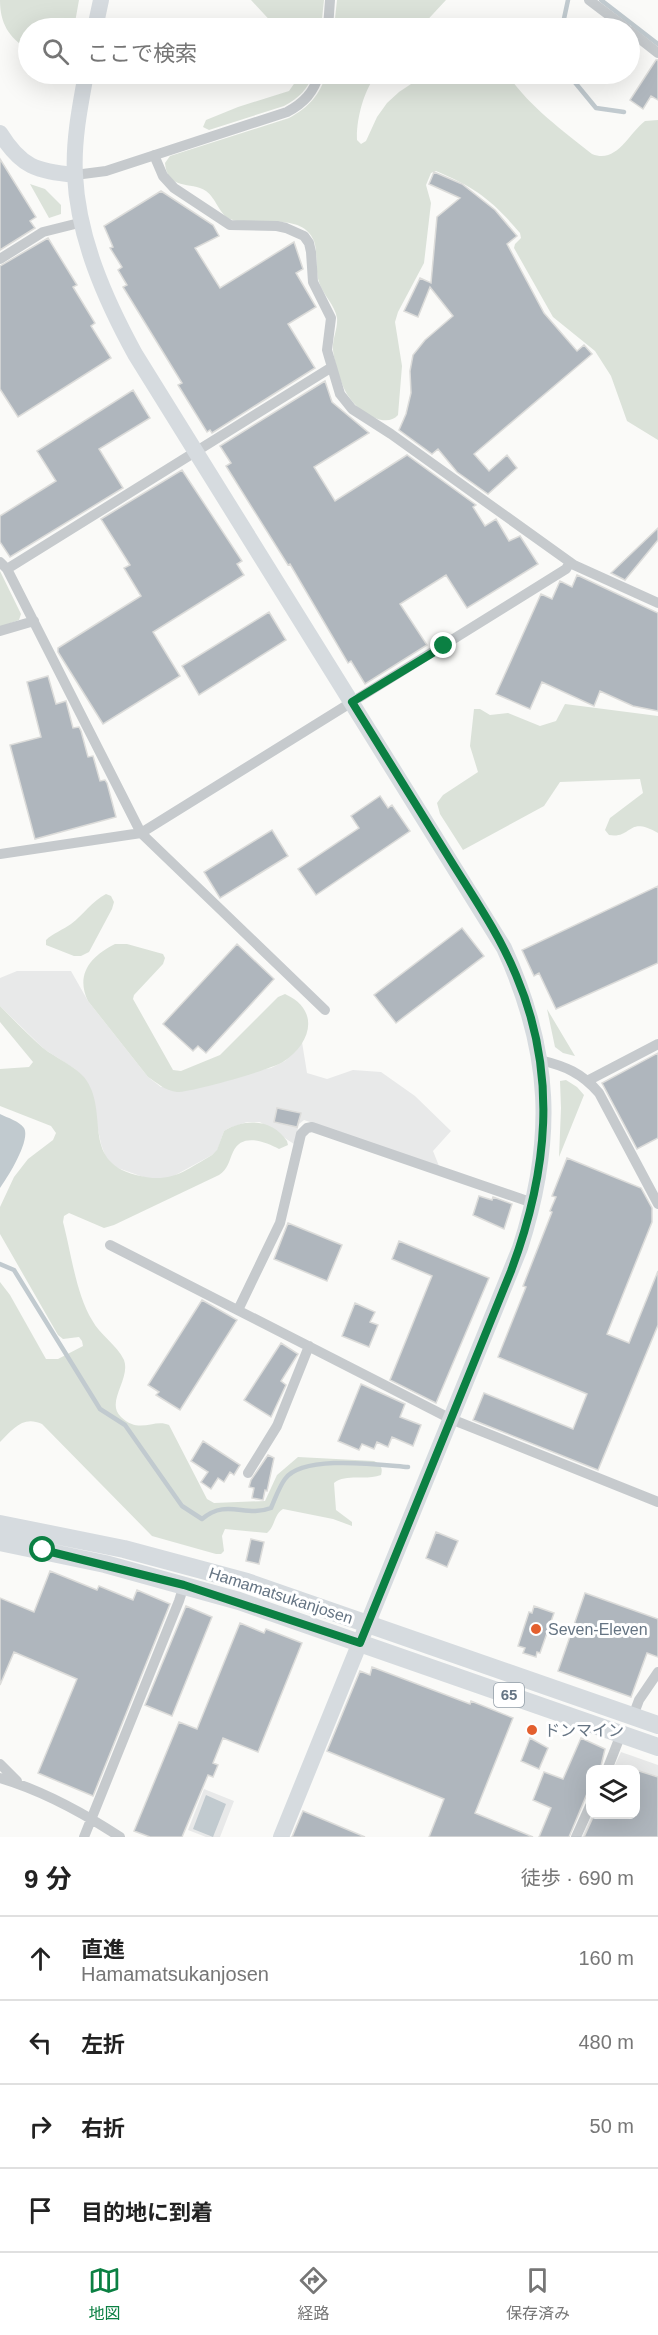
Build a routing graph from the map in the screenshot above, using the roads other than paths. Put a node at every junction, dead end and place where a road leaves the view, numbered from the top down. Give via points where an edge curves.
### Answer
1 (101, 0) edge
2 (330, 0) edge
3 (589, 0) edge
4 (97, 18) edge
5 (329, 18) edge
6 (613, 18) edge
7 (640, 39) edge
8 (658, 53) edge
9 (85, 84) edge
10 (315, 84) edge
11 (0, 133) edge
12 (154, 155) junction
13 (75, 175) junction
14 (83, 222) junction
15 (0, 259) edge
16 (332, 367) junction
17 (196, 452) junction
18 (570, 562) junction
19 (4, 565) edge
20 (658, 603) edge
21 (34, 621) junction
22 (0, 631) edge
23 (352, 702) junction
24 (141, 833) junction
25 (0, 854) edge
26 (326, 1010) dead end
27 (658, 1044) edge
28 (540, 1060) junction
29 (589, 1080) junction
30 (533, 1203) junction
31 (658, 1204) edge
32 (110, 1245) dead end
33 (238, 1310) junction
34 (309, 1346) junction
35 (451, 1419) junction
36 (248, 1473) dead end
37 (658, 1502) edge
38 (0, 1524) edge
39 (0, 1542) edge
40 (184, 1585) junction
41 (368, 1624) junction
42 (360, 1643) junction
43 (658, 1672) edge
44 (633, 1716) junction
45 (658, 1725) edge
46 (621, 1734) junction
47 (658, 1747) edge
48 (0, 1764) edge
49 (609, 1765) edge
50 (0, 1778) edge
51 (19, 1783) junction
52 (586, 1816) edge
53 (91, 1818) junction
54 (84, 1837) edge
55 (120, 1837) edge
56 (281, 1837) edge
57 (576, 1837) edge

1 - 4 street
2 - 5 street
3 - 6 street
7 - 8 street
9 - 13 street
10 - 12 street via 309,96 287,112
11 - 13 street via 17,157 28,165
12 - 13 street via 106,171
12 - 16 street via 163,176 174,188 230,225 286,228 309,243 313,282 332,318 327,350
13 - 14 street
14 - 15 street via 43,232
14 - 17 street via 99,279 118,323
16 - 17 street
16 - 18 street via 340,394 352,409
17 - 19 street
17 - 23 street
18 - 20 street
18 - 23 street via 566,569
19 - 21 street
21 - 22 street
21 - 24 street
23 - 24 street
23 - 28 street via 504,948 527,1003
24 - 25 street
24 - 26 street
27 - 29 street
28 - 29 street via 562,1065
28 - 30 street via 544,1132
29 - 31 street
30 - 33 street via 307,1128 301,1134 280,1223
30 - 35 street via 514,1264
32 - 33 street
33 - 34 street
34 - 35 street
34 - 36 street via 276,1426
35 - 37 street
35 - 41 street
38 - 41 main road, Hamamatsukanjosen / 65 via 93,1542 216,1573
39 - 40 main road, Hamamatsukanjosen / 65
40 - 42 main road, Hamamatsukanjosen / 65
40 - 53 street
41 - 42 street
41 - 44 main road, Hamamatsukanjosen / 65
42 - 46 main road, Hamamatsukanjosen / 65
42 - 56 street
43 - 44 street
44 - 45 main road, Hamamatsukanjosen / 65
46 - 47 main road, Hamamatsukanjosen / 65
46 - 49 street
48 - 51 street
50 - 51 street
51 - 53 street
52 - 57 street
53 - 54 street
53 - 55 street

